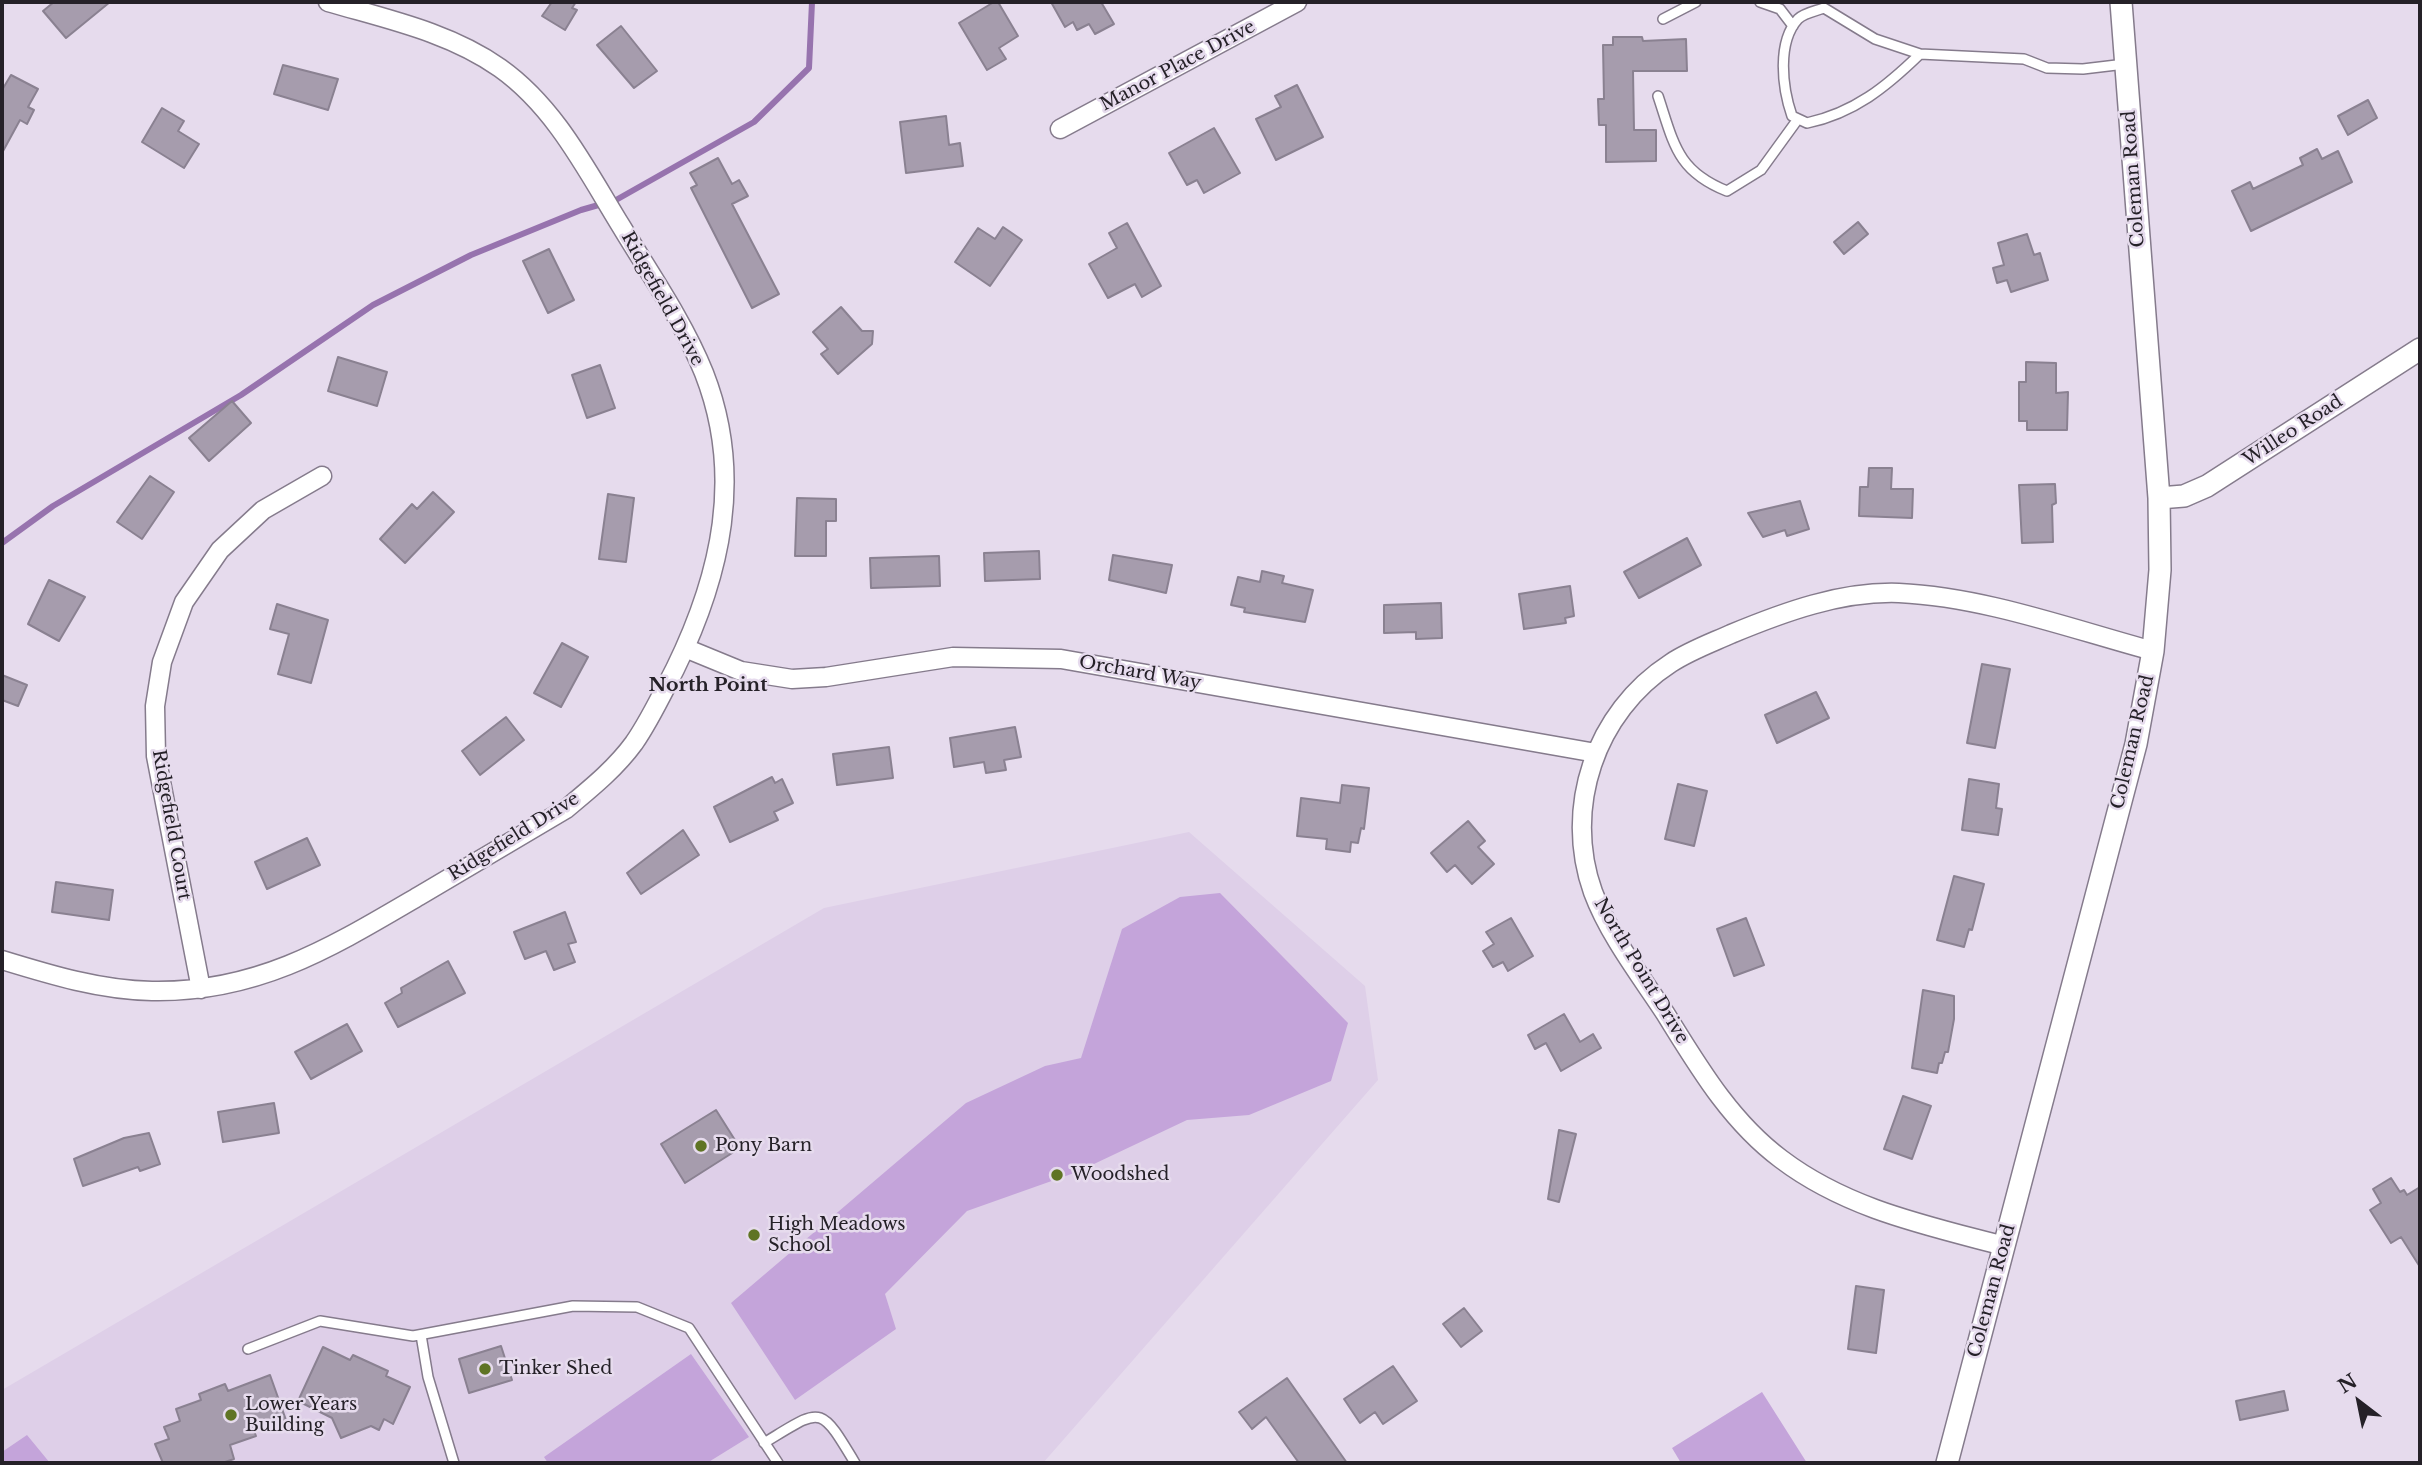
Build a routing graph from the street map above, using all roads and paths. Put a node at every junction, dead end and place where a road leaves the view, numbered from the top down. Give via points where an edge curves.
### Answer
1 (328, 2) edge
2 (1297, 2) edge
3 (1696, 2) edge
4 (1760, 2) edge
5 (2120, 2) edge
6 (1663, 19) dead end
7 (1793, 26) junction
8 (1920, 54) junction
9 (2125, 64) junction
10 (1658, 96) dead end
11 (1798, 118) junction
12 (1060, 129) dead end
13 (2420, 349) edge
14 (322, 476) dead end
15 (2160, 498) junction
16 (685, 648) junction
17 (2153, 651) junction
18 (1595, 753) junction
19 (2, 960) edge
20 (201, 989) junction
21 (2004, 1246) junction
22 (421, 1335) junction
23 (248, 1349) dead end
24 (764, 1443) junction
25 (454, 1463) edge
26 (778, 1463) edge
27 (855, 1463) edge
28 (1947, 1463) edge

1 - 16 street, Ridgefield Drive via 424,29 472,50 526,89 568,140 685,332 716,413 724,471 722,534 709,591
2 - 12 street, Manor Place Drive
3 - 6 lane
4 - 7 lane via 1780,9
5 - 9 street, Coleman Road
7 - 8 lane via 1800,16 1824,8 1875,39
7 - 11 lane via 1785,38 1786,99 1792,116
8 - 9 lane via 2024,59 2047,68
8 - 11 lane via 1866,101 1829,118 1807,123
9 - 15 street, Coleman Road
10 - 11 lane via 1674,144 1688,167 1703,181 1727,191 1761,170
13 - 15 street, Willeo Road via 2207,486 2183,496
14 - 20 street, Ridgefield Court via 263,510 220,550 184,602 162,662 155,706 156,756
15 - 17 street, Coleman Road
16 - 18 street, Orchard Way via 741,671 792,679 953,657 1061,659
16 - 20 street, Ridgefield Drive via 633,743 602,779 566,809 321,953 264,976
17 - 18 street, North Point Drive via 1951,597 1895,593 1839,598 1779,614 1671,662 1626,702
17 - 21 street, Coleman Road via 2136,744
18 - 21 street, North Point Drive via 1582,822 1584,858 1594,894 1611,928 1727,1108 1777,1157 1838,1196 1888,1216
19 - 20 street, Ridgefield Drive via 100,987
21 - 28 street, Coleman Road
22 - 23 lane via 320,1321
22 - 24 lane via 573,1306 637,1307 689,1328
22 - 25 lane via 428,1377
24 - 26 lane
24 - 27 lane via 809,1415 818,1416 834,1427

